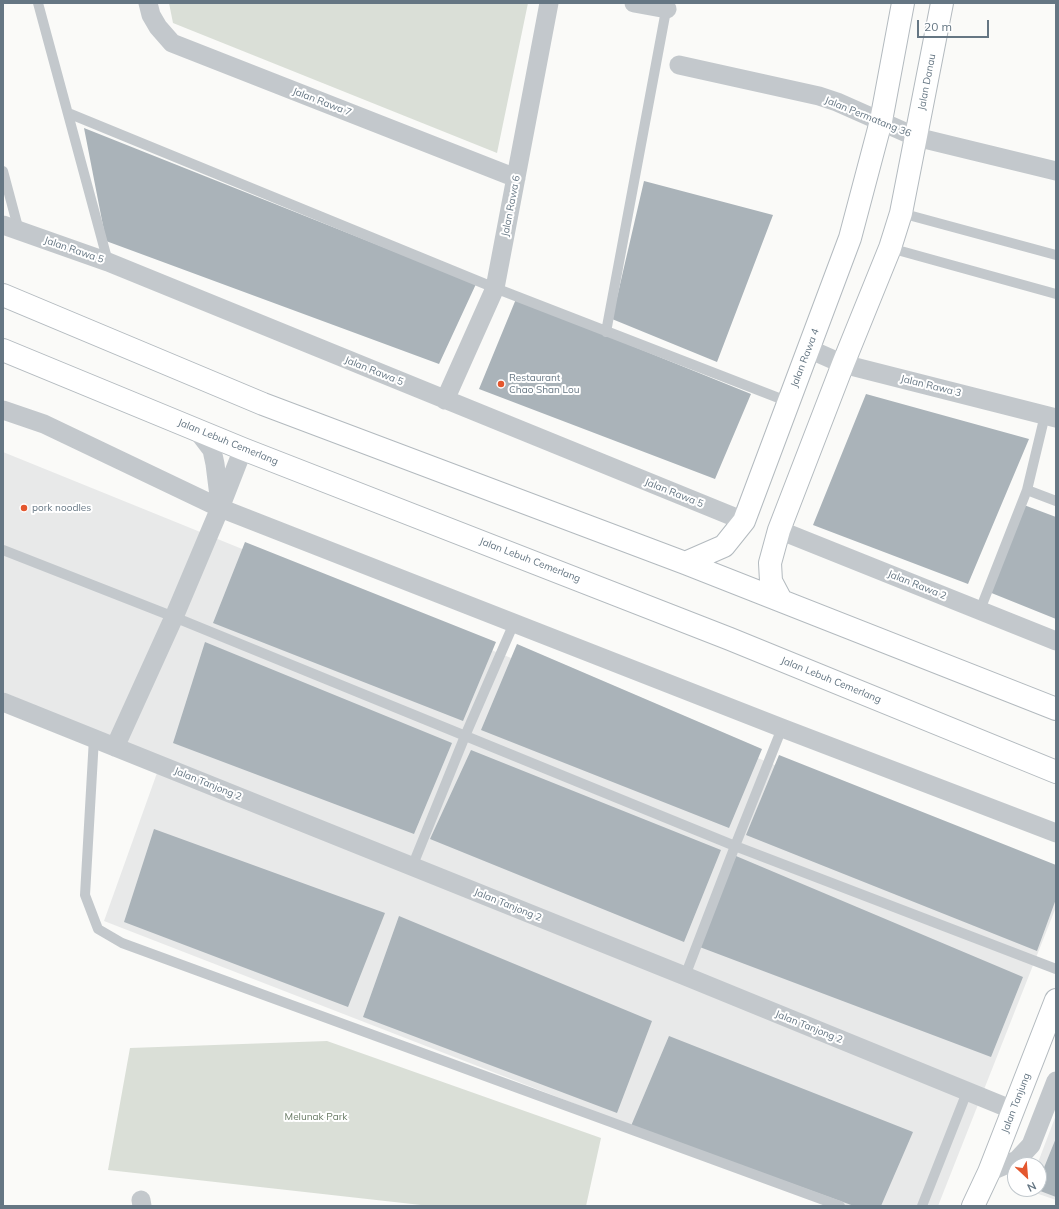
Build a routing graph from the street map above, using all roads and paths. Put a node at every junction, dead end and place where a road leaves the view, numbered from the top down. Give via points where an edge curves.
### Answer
1 (38, 3) edge
2 (148, 3) edge
3 (550, 3) edge
4 (634, 3) edge
5 (902, 3) edge
6 (942, 3) edge
7 (667, 6) edge
8 (680, 65) dead end
9 (68, 113) junction
10 (881, 121) junction
11 (916, 136) junction
12 (3, 171) edge
13 (1056, 171) edge
14 (516, 178) junction
15 (901, 213) junction
16 (11, 228) edge
17 (890, 248) junction
18 (1056, 255) edge
19 (108, 262) junction
20 (496, 288) junction
21 (1056, 294) edge
22 (3, 295) edge
23 (606, 332) junction
24 (3, 350) edge
25 (808, 350) junction
26 (843, 364) junction
27 (446, 400) junction
28 (789, 402) junction
29 (3, 410) edge
30 (1051, 416) edge
31 (196, 429) junction
32 (243, 449) junction
33 (1027, 490) junction
34 (1056, 501) edge
35 (220, 508) junction
36 (744, 521) junction
37 (779, 530) junction
38 (3, 550) edge
39 (686, 563) junction
40 (781, 600) junction
41 (980, 610) junction
42 (174, 617) junction
43 (514, 624) junction
44 (1056, 641) edge
45 (3, 702) edge
46 (1056, 709) edge
47 (782, 728) junction
48 (465, 736) junction
49 (94, 738) junction
50 (115, 747) junction
51 (1056, 772) edge
52 (1056, 833) edge
53 (735, 846) junction
54 (412, 867) junction
55 (1056, 969) edge
56 (685, 976) junction
57 (1056, 1000) edge
58 (1056, 1081) edge
59 (967, 1092) junction
60 (1013, 1110) junction
61 (989, 1172) junction
62 (840, 1206) edge
63 (922, 1206) edge
64 (973, 1206) edge

1 - 9 lane
2 - 14 street, Jalan Rawa 7 via 158,28 172,43
3 - 14 street, Jalan Rawa 6
4 - 7 street
5 - 10 main road
6 - 11 main road, Jalan Danau
7 - 23 lane
8 - 10 street, Jalan Permatang 36 via 819,96
9 - 19 lane
9 - 20 lane
10 - 11 street, Jalan Permatang 36
10 - 25 main road, Jalan Rawa 4 via 850,238
11 - 13 street, Jalan Permatang 36
11 - 15 main road
12 - 16 lane
14 - 20 street, Jalan Rawa 6
15 - 17 main road
15 - 18 lane
16 - 19 street, Jalan Rawa 5
17 - 21 lane
17 - 26 main road
19 - 27 street, Jalan Rawa 5
20 - 23 lane
20 - 27 street, Jalan Rawa 6
22 - 39 main road via 263,404
23 - 28 lane
24 - 31 main road, Jalan Lebuh Cemerlang
25 - 26 street, Jalan Rawa 3
25 - 28 main road, Jalan Rawa 4
26 - 30 street, Jalan Rawa 3
26 - 37 main road
27 - 36 street, Jalan Rawa 5
28 - 36 main road, Jalan Rawa 4
29 - 35 street via 44,424
30 - 33 lane
31 - 32 main road, Jalan Lebuh Cemerlang
31 - 35 street via 212,450
32 - 35 street
32 - 51 main road, Jalan Lebuh Cemerlang via 730,639
33 - 34 lane
33 - 41 lane
35 - 42 street
35 - 43 street
36 - 39 main road, Jalan Rawa 4 via 724,546
37 - 40 main road via 770,563 771,581
37 - 41 street, Jalan Rawa 2
38 - 42 lane
39 - 40 main road
40 - 46 main road
41 - 44 street, Jalan Rawa 2
42 - 48 lane
42 - 50 street
43 - 47 street
43 - 48 lane
45 - 49 street, Jalan Tanjong 2
47 - 52 street
47 - 53 lane
48 - 53 lane
48 - 54 lane
49 - 50 street, Jalan Tanjong 2
49 - 62 lane via 85,895 98,929 130,946
50 - 54 street, Jalan Tanjong 2
53 - 55 lane
53 - 56 lane
54 - 56 street, Jalan Tanjong 2
56 - 59 street, Jalan Tanjong 2
57 - 60 main road, Jalan Tanjung
58 - 61 street via 1031,1145 1017,1160
59 - 60 street, Jalan Tanjong 2
59 - 63 lane
60 - 61 main road, Jalan Tanjung
61 - 64 main road, Jalan Tanjung

